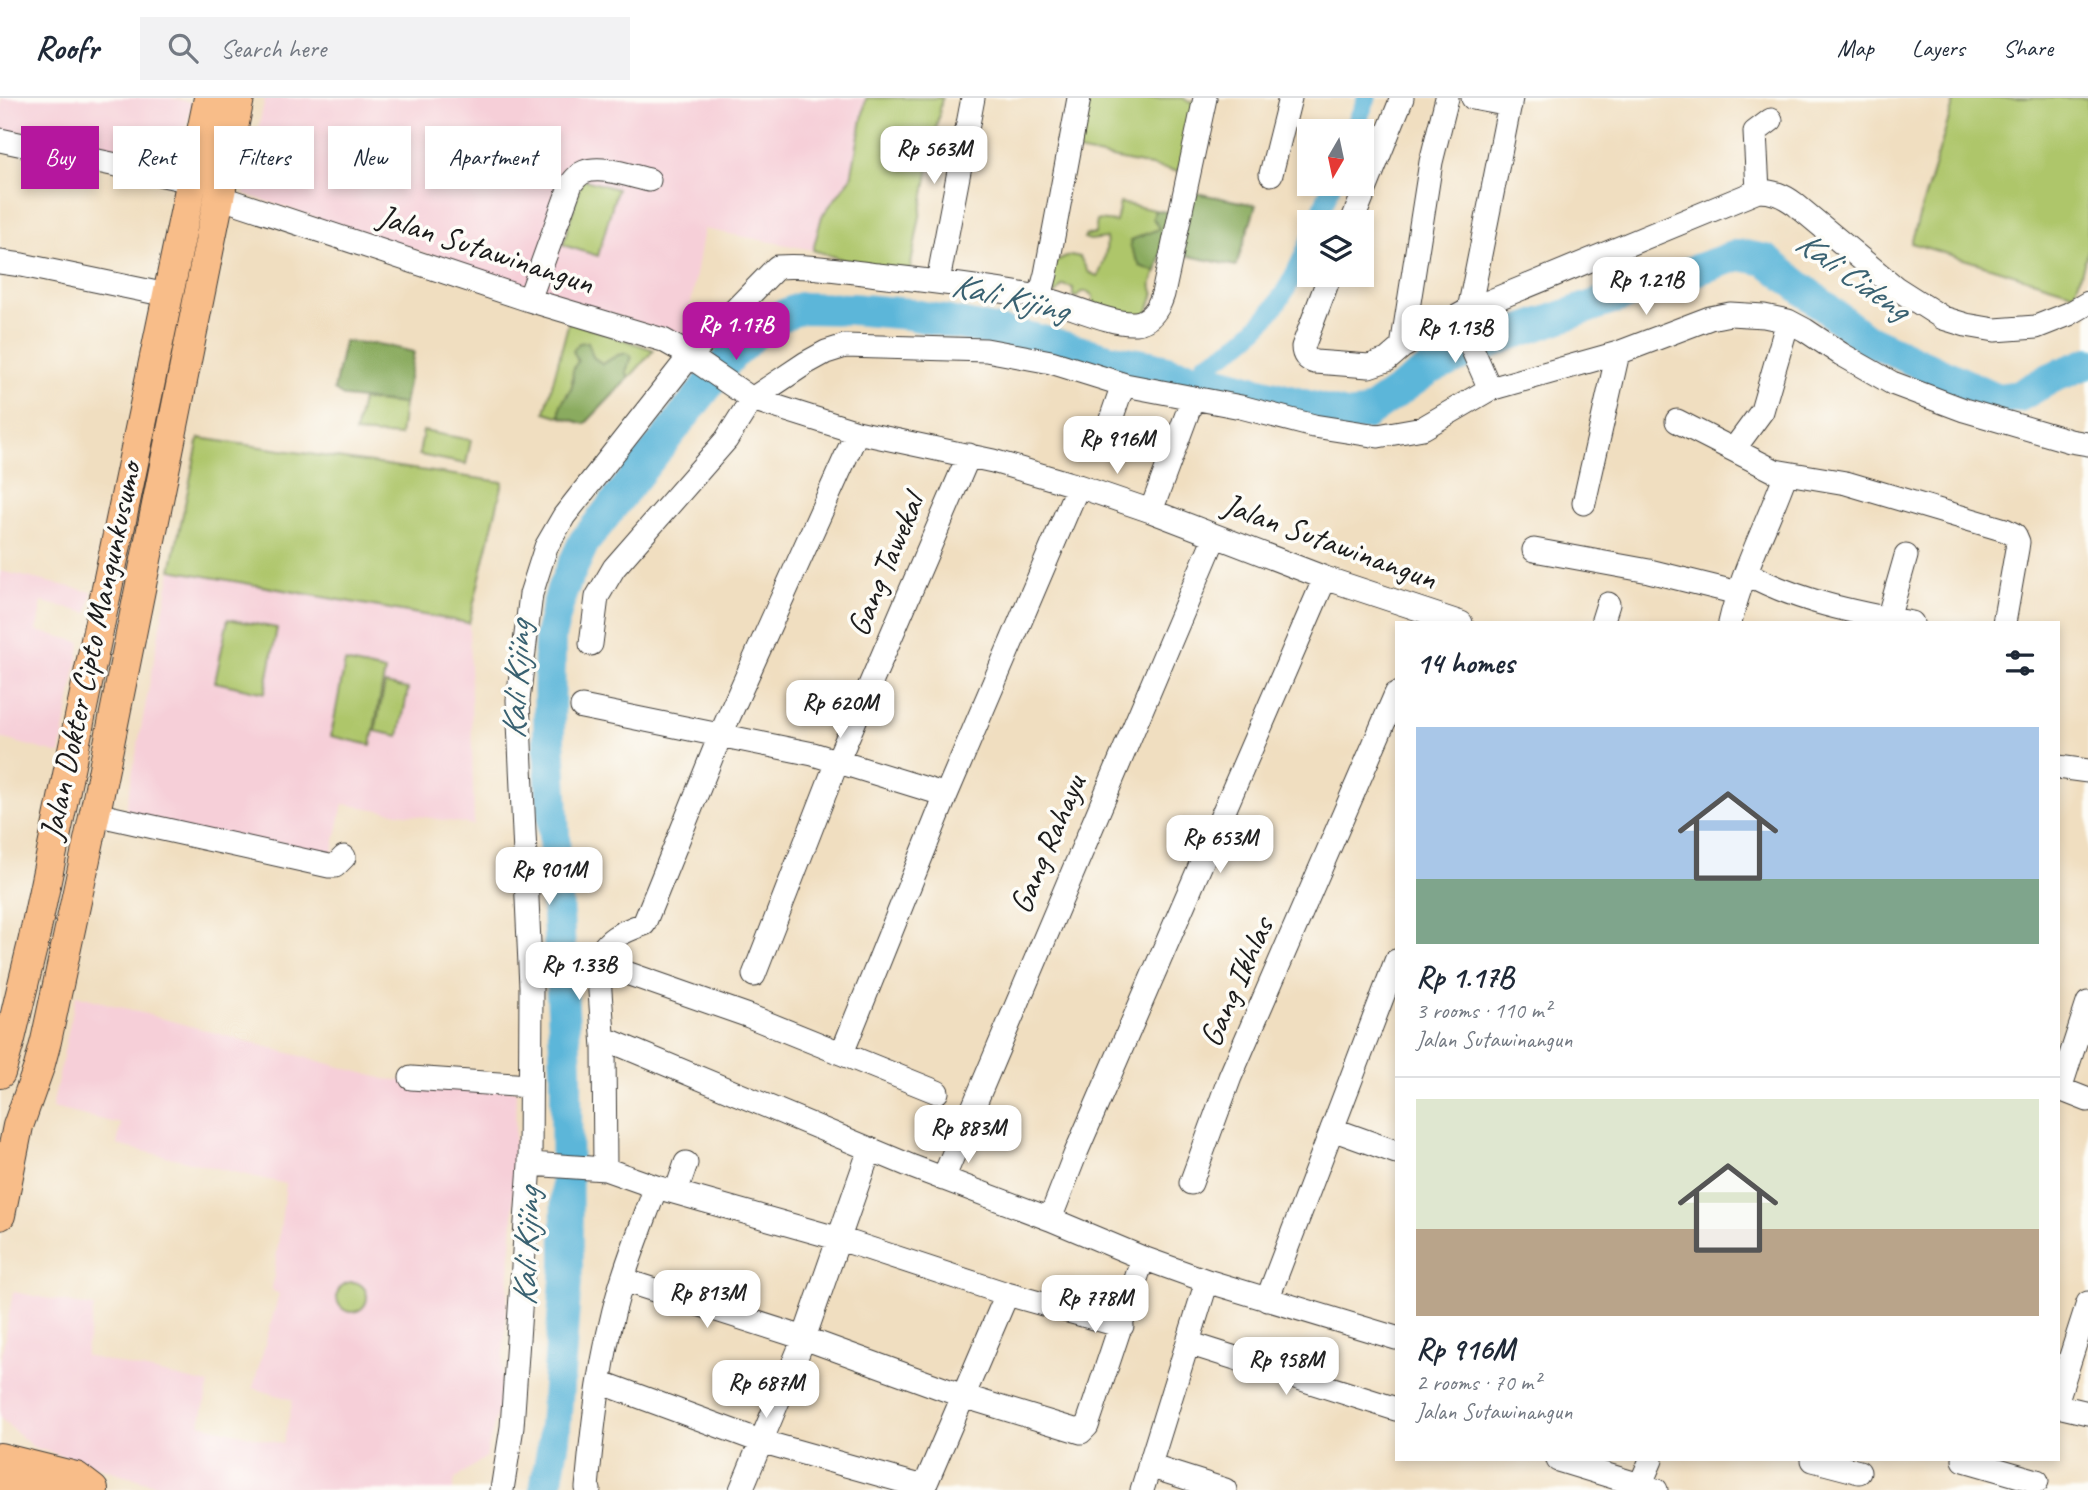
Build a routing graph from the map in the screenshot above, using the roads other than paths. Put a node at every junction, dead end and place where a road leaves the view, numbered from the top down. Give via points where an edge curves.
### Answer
1 (209, 98) edge
2 (239, 98) edge
3 (973, 98) edge
4 (1079, 98) edge
5 (1205, 98) edge
6 (1290, 98) edge
7 (1402, 98) edge
8 (1447, 98) edge
9 (1473, 98) edge
10 (1511, 101) edge
11 (1771, 120) dead end
12 (0, 139) edge
13 (200, 140) edge
14 (113, 164) edge
15 (1271, 174) dead end
16 (649, 180) dead end
17 (189, 189) edge
18 (1758, 191) junction
19 (219, 197) junction
20 (1357, 210) edge
21 (0, 262) edge
22 (938, 281) junction
23 (1326, 287) edge
24 (167, 295) junction
25 (1040, 297) junction
26 (529, 300) junction
27 (2088, 303) edge
28 (1469, 310) junction
29 (1788, 321) junction
30 (158, 342) junction
31 (1402, 347) junction
32 (189, 348) junction
33 (1618, 352) junction
34 (695, 361) junction
35 (1487, 383) junction
36 (1125, 385) junction
37 (149, 386) junction
38 (180, 392) junction
39 (748, 397) junction
40 (1194, 398) junction
41 (1677, 421) dead end
42 (1108, 428) dead end
43 (857, 432) junction
44 (2088, 444) edge
45 (1734, 449) junction
46 (969, 455) junction
47 (1786, 473) junction
48 (1078, 486) junction
49 (1584, 503) dead end
50 (1151, 511) junction
51 (1215, 536) junction
52 (1534, 550) dead end
53 (1906, 556) dead end
54 (1325, 578) junction
55 (1742, 583) junction
56 (1430, 618) edge
57 (1888, 619) junction
58 (1449, 621) edge
59 (1731, 621) edge
60 (1900, 621) edge
61 (2004, 621) edge
62 (591, 644) dead end
63 (1395, 696) edge
64 (582, 706) dead end
65 (720, 736) junction
66 (837, 762) junction
67 (2088, 771) edge
68 (2060, 772) edge
69 (946, 794) junction
70 (95, 814) junction
71 (344, 857) dead end
72 (603, 953) junction
73 (1395, 964) edge
74 (754, 975) dead end
75 (2088, 1003) edge
76 (10, 1004) edge
77 (613, 1042) dead end
78 (842, 1053) junction
79 (2, 1063) edge
80 (39, 1067) junction
81 (411, 1078) dead end
82 (529, 1086) junction
83 (2060, 1089) edge
84 (937, 1092) dead end
85 (2060, 1092) edge
86 (2088, 1100) edge
87 (1332, 1129) junction
88 (870, 1149) junction
89 (1395, 1152) edge
90 (686, 1163) dead end
91 (531, 1165) junction
92 (600, 1169) junction
93 (943, 1179) junction
94 (1191, 1183) dead end
95 (666, 1189) junction
96 (0, 1215) edge
97 (1050, 1219) junction
98 (840, 1239) junction
99 (1143, 1258) junction
100 (623, 1280) junction
101 (1207, 1281) junction
102 (1007, 1294) junction
103 (1267, 1300) junction
104 (2088, 1303) edge
105 (1122, 1326) junction
106 (804, 1338) junction
107 (1395, 1338) edge
108 (1188, 1343) junction
109 (600, 1382) junction
110 (2060, 1391) edge
111 (963, 1396) junction
112 (2060, 1406) edge
113 (1395, 1409) edge
114 (2088, 1413) edge
115 (760, 1441) junction
116 (4, 1461) edge
117 (1561, 1461) edge
118 (1651, 1461) edge
119 (1968, 1461) edge
120 (1826, 1462) edge
121 (1149, 1466) junction
122 (1859, 1472) dead end
123 (2038, 1477) edge
124 (923, 1488) edge
125 (1644, 1488) edge
126 (57, 1490) edge
127 (93, 1490) edge
128 (502, 1490) edge
129 (589, 1490) edge
130 (741, 1490) edge
131 (1142, 1490) edge
132 (1225, 1490) edge

1 - 13 main road, Jalan Dokter Cipto Mangunkusumo
2 - 19 main road, Jalan Dokter Cipto Mangunkusumo
3 - 22 street
4 - 25 street
5 - 25 street via 1156,311 1142,322 1123,322
6 - 15 street
7 - 20 street
8 - 31 street
9 - 10 street
10 - 28 street
11 - 18 street via 1755,132
12 - 14 street
16 - 26 street via 601,171 576,178
17 - 24 main road, Jalan Dokter Cipto Mangunkusumo
18 - 27 street via 1784,196 1896,288 1943,318 1996,330 2035,327
18 - 28 street
19 - 26 street, Jalan Sutawinangun
19 - 32 main road, Jalan Dokter Cipto Mangunkusumo
21 - 24 street
22 - 25 street
22 - 34 street via 800,265 777,267
23 - 31 street via 1303,346 1307,358 1369,366 1387,360
24 - 30 main road, Jalan Dokter Cipto Mangunkusumo
26 - 34 street, Jalan Sutawinangun via 663,340
28 - 31 street
28 - 35 street via 1467,337
29 - 33 street via 1720,315
29 - 44 street via 1892,383 1964,410
29 - 45 street via 1762,411
30 - 32 main road
30 - 37 main road, Jalan Dokter Cipto Mangunkusumo
32 - 38 main road, Jalan Dokter Cipto Mangunkusumo
33 - 35 street
33 - 49 street
34 - 39 street, Jalan Sutawinangun
34 - 82 street via 564,516 546,547 531,594 518,700 531,987
35 - 40 street via 1423,428 1378,436
36 - 39 street via 1051,362 986,350 856,345 826,352
36 - 40 street
36 - 42 street
37 - 38 main road
37 - 76 main road, Jalan Dokter Cipto Mangunkusumo
38 - 70 main road, Jalan Dokter Cipto Mangunkusumo
39 - 43 street, Jalan Sutawinangun
39 - 62 street via 726,440 614,568 597,597
40 - 50 street
41 - 45 street
43 - 46 street, Jalan Sutawinangun
43 - 65 street
45 - 47 street
46 - 48 street, Jalan Sutawinangun
46 - 66 street, Gang Tawekal
47 - 55 street
47 - 61 street via 1846,483 2015,535 2018,542
48 - 50 street, Jalan Sutawinangun
48 - 69 street
50 - 51 street, Jalan Sutawinangun
51 - 54 street, Jalan Sutawinangun
51 - 93 street, Gang Rahayu
52 - 55 street
53 - 57 street
54 - 56 street, Jalan Sutawinangun
54 - 97 street
55 - 57 street
55 - 59 street
56 - 58 street, Jalan Sutawinangun
57 - 60 street
63 - 94 street, Gang Ikhlas via 1230,1077
64 - 65 street
65 - 66 street
65 - 72 street via 644,923 628,930
66 - 69 street
66 - 74 street, Gang Tawekal
67 - 68 street
69 - 78 street
70 - 71 street via 329,866
70 - 80 main road, Jalan Dokter Cipto Mangunkusumo
72 - 78 street via 691,994
72 - 92 street
73 - 87 street
75 - 83 street
76 - 79 main road, Jalan Dokter Cipto Mangunkusumo
77 - 88 street
78 - 84 street
79 - 80 main road
80 - 96 main road, Jalan Dokter Cipto Mangunkusumo via 18,1126
81 - 82 street
82 - 91 street
85 - 86 street
87 - 89 street
87 - 103 street
88 - 93 street
88 - 98 street
90 - 95 street
91 - 92 street
91 - 128 street via 512,1427
92 - 95 street
93 - 97 street
95 - 98 street
95 - 100 street
97 - 99 street
98 - 102 street
98 - 106 street
99 - 101 street
99 - 105 street
100 - 106 street
100 - 109 street
101 - 103 street
101 - 108 street
102 - 105 street
102 - 111 street
103 - 107 street
104 - 110 street
105 - 111 street via 1081,1432
106 - 111 street
106 - 115 street
108 - 113 street
108 - 121 street
109 - 115 street
109 - 129 street
111 - 124 street
112 - 114 street
115 - 124 street
115 - 130 street
116 - 126 main road
116 - 127 main road via 76,1477
117 - 125 street
118 - 125 street
119 - 123 street
120 - 122 street
121 - 131 street
121 - 132 street

